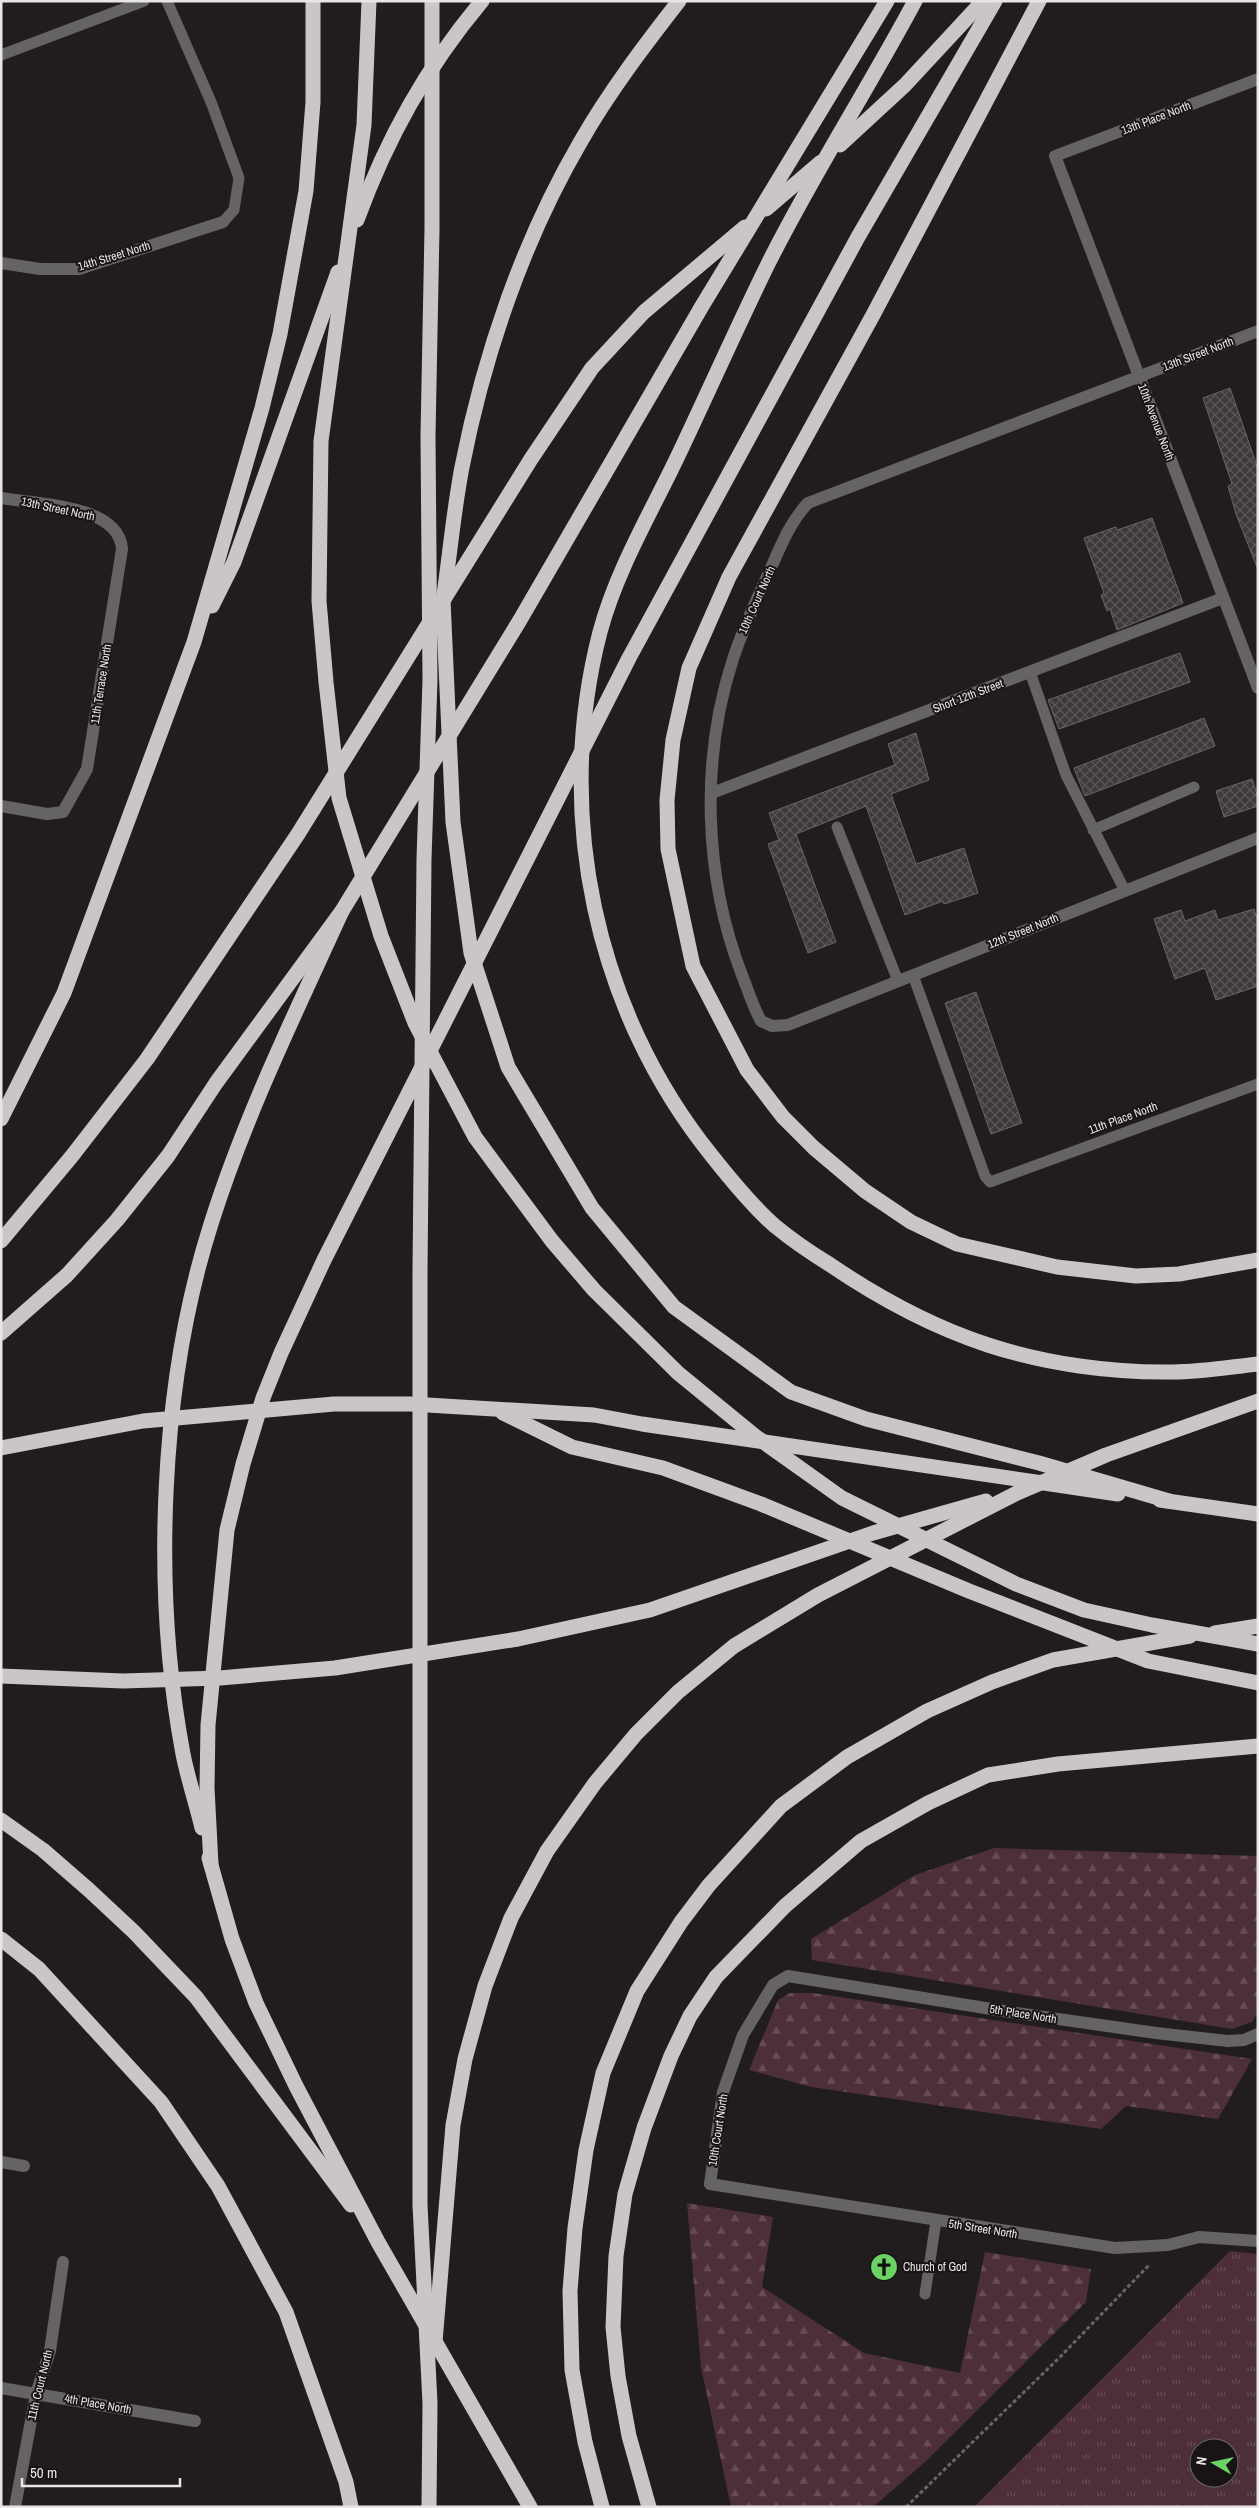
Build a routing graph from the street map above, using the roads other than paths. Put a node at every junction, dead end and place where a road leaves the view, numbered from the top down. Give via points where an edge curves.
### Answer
1 (144, 1) edge
2 (167, 1) edge
3 (314, 1) edge
4 (369, 1) edge
5 (432, 1) edge
6 (482, 1) edge
7 (679, 1) edge
8 (887, 1) edge
9 (915, 1) edge
10 (983, 1) edge
11 (995, 1) edge
12 (1039, 1) edge
13 (1, 56) edge
14 (1258, 79) edge
15 (1055, 156) joint
16 (223, 222) joint
17 (1, 263) edge
18 (1258, 331) edge
19 (1139, 376) junction
20 (1, 498) edge
21 (113, 527) joint
22 (443, 598) junction
23 (1224, 598) junction
24 (194, 642) junction
25 (1030, 672) junction
26 (430, 680) junction
27 (1258, 688) edge
28 (1194, 787) dead end
29 (712, 793) junction
30 (1, 806) edge
31 (837, 827) dead end
32 (1093, 830) junction
33 (1258, 838) edge
34 (1125, 891) junction
35 (342, 911) junction
36 (913, 975) junction
37 (898, 982) junction
38 (788, 1025) joint
39 (1258, 1084) edge
40 (1, 1119) edge
41 (1, 1241) edge
42 (1258, 1260) edge
43 (1, 1333) edge
44 (1258, 1364) edge
45 (1258, 1401) edge
46 (497, 1410) junction
47 (1, 1448) edge
48 (1017, 1493) junction
49 (1169, 1501) junction
50 (1258, 1514) edge
51 (1258, 1626) edge
52 (1258, 1644) edge
53 (1, 1676) edge
54 (1258, 1683) edge
55 (1258, 1746) edge
56 (1, 1820) edge
57 (211, 1865) junction
58 (1, 1939) edge
59 (788, 1976) joint
60 (1258, 2034) edge
61 (1, 2162) edge
62 (24, 2166) dead end
63 (710, 2184) joint
64 (936, 2221) junction
65 (1258, 2240) edge
66 (378, 2242) junction
67 (63, 2262) dead end
68 (925, 2294) dead end
69 (1, 2388) edge
70 (36, 2394) junction
71 (430, 2403) junction
72 (195, 2421) dead end
73 (15, 2507) edge
74 (351, 2507) edge
75 (429, 2507) edge
76 (530, 2507) edge
77 (602, 2507) edge
78 (649, 2507) edge

1 - 13 lane
2 - 16 lane via 240,178 234,210
3 - 24 highway via 306,191 295,260 262,408
4 - 52 highway via 364,125 321,441 319,601 325,673 339,798 381,936 415,1023 475,1137 552,1241 588,1283 678,1373 755,1436 842,1498 1016,1584 1084,1610
5 - 26 highway via 428,436
6 - 24 highway via 454,34 409,104 376,169 234,562
7 - 22 highway via 640,50 581,141 546,209 520,272 495,338 476,407 462,468
8 - 35 highway via 702,306 520,620
9 - 44 highway via 770,261 611,598 596,651 584,733 584,851 592,902 609,966 629,1022 688,1127 774,1226 818,1258 880,1298 934,1325 991,1346 1058,1362 1119,1371 1177,1373
10 - 41 highway via 905,85 827,157 644,312 592,368 531,459 298,834 147,1059
11 - 57 highway via 858,237 628,658 280,1352 243,1464 227,1530 208,1725 206,1788
12 - 42 highway via 873,315 729,577 689,668 673,740 667,800 668,849 694,966 746,1070 783,1117 865,1191 911,1222 957,1244 1058,1267 1136,1276 1179,1274
14 - 15 street, 13th Place North
15 - 19 street, 10th Avenue North
16 - 17 street, 14th Street North via 79,269 40,269
18 - 19 street, 13th Street North
19 - 23 street, 10th Avenue North
19 - 29 street, 10th Court North via 808,503 791,527 732,661 719,716
20 - 21 street, 13th Street North via 91,514
21 - 30 street, 11th Terrace North via 121,543 121,558 87,769 63,812 39,813
22 - 26 highway
22 - 49 highway via 454,822 471,953 508,1067 592,1208 674,1307 790,1392 866,1419 1039,1463
23 - 25 street, Short 12th Street
23 - 27 street, 10th Avenue North
24 - 40 highway via 64,993
25 - 29 street, Short 12th Street
25 - 32 lane via 1066,775
26 - 71 highway via 424,859 420,1272 420,2195
28 - 32 lane
29 - 38 street, 10th Court North via 717,879 734,954 761,1021 772,1026
31 - 37 lane
32 - 34 lane
33 - 34 street, 12th Street North
34 - 36 street, 12th Street North
35 - 43 highway via 216,1083 168,1156 123,1213 67,1275
35 - 57 highway via 262,1084 210,1225 194,1286 172,1414 165,1531 169,1645 184,1755
36 - 37 street, 12th Street North
36 - 39 lane, 11th Place North via 985,1176 990,1182
37 - 38 street, 12th Street North
45 - 48 highway via 1106,1455
46 - 47 highway via 411,1404 334,1404 143,1421
46 - 49 highway via 594,1415
46 - 54 highway via 572,1447 663,1468 761,1504 1148,1661
48 - 53 highway via 873,1533 650,1610 518,1639 335,1668 220,1678 122,1681
48 - 71 highway via 818,1595 734,1646 678,1692 636,1734 595,1783 547,1851 511,1918 485,1986 465,2059 453,2125
49 - 50 highway
51 - 77 highway via 1053,1660 927,1711 847,1757 781,1806 680,1922 637,1991 603,2073 586,2150 574,2228 570,2291 572,2370 585,2442
55 - 78 highway via 1058,1764 988,1775 928,1803 861,1841 786,1906 716,1977 686,2024 644,2128 625,2194 616,2256 613,2326 618,2376 629,2436
56 - 66 highway via 50,1856 134,1932 196,1997
57 - 66 highway via 232,1938 256,2003
58 - 74 highway via 39,1969 162,2102 218,2186 286,2312 346,2482
59 - 60 street, 5th Place North via 1156,2033 1228,2041 1244,2040
59 - 63 street, 10th Court North via 773,1985 743,2035 723,2092
61 - 62 street
63 - 64 street, 5th Street North
64 - 65 street, 5th Street North via 1115,2248 1168,2245 1199,2238
64 - 68 lane
66 - 76 highway
67 - 70 street, 11th Court North via 50,2351
69 - 70 street, 4th Place North
70 - 72 street, 4th Place North
70 - 73 street, 11th Court North
71 - 75 highway

